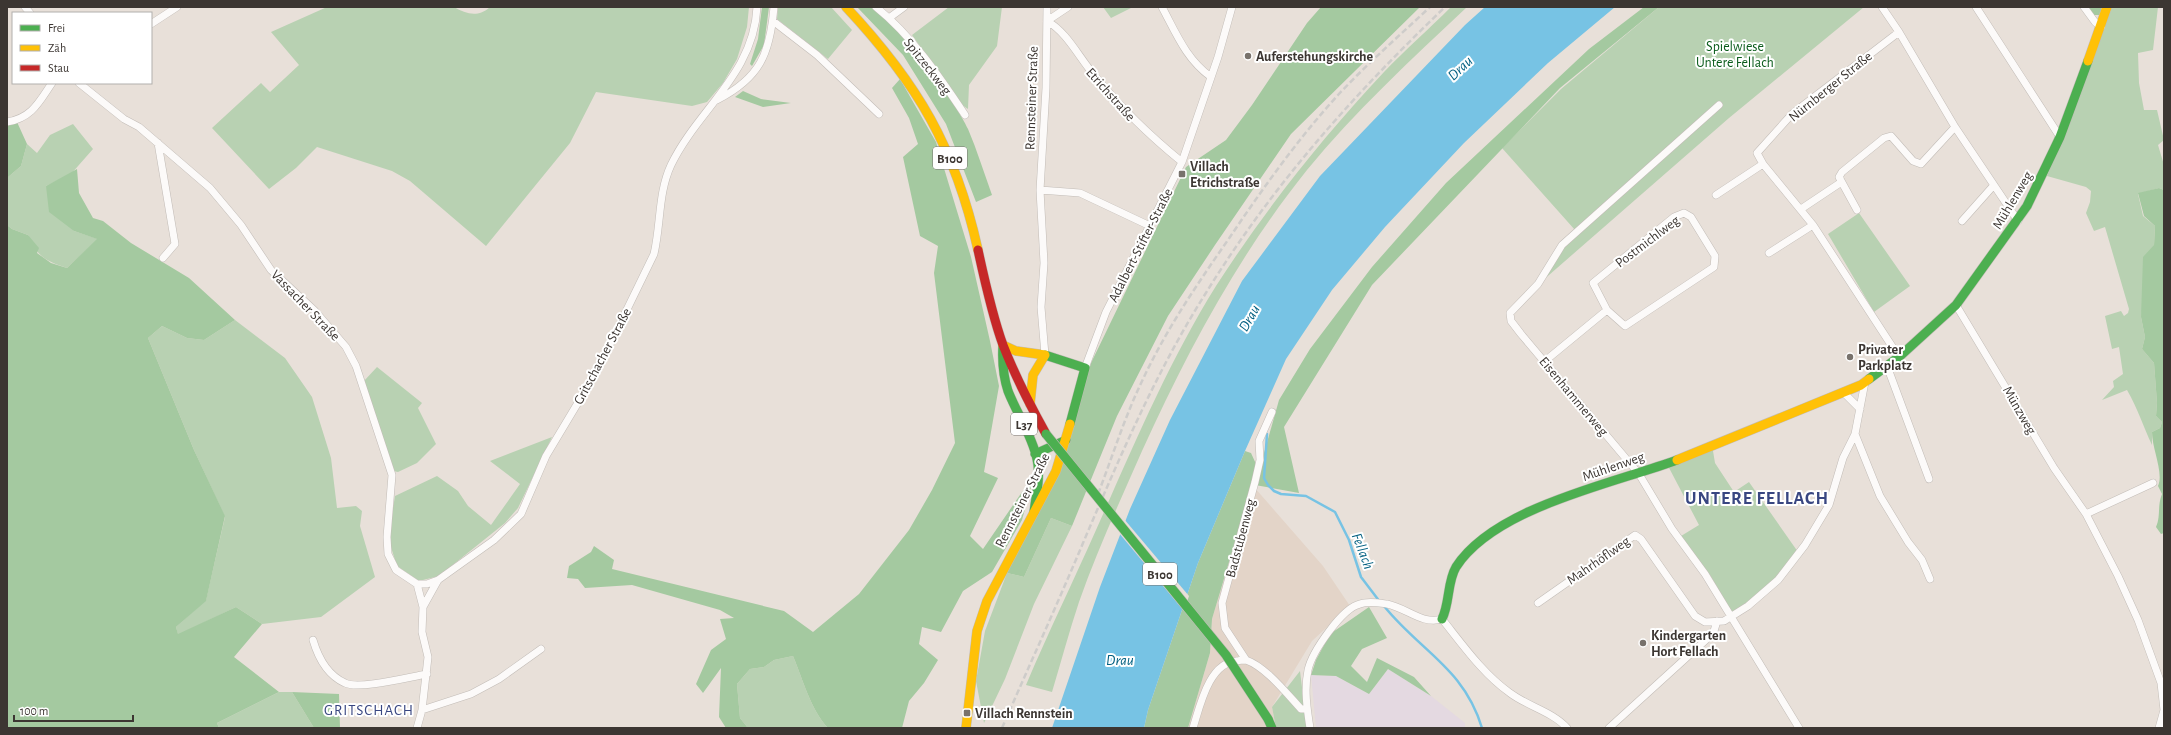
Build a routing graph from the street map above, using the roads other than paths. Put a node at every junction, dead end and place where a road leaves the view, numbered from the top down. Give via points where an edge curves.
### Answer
1 (176, 7) edge
2 (757, 7) edge
3 (774, 7) edge
4 (846, 7) edge
5 (876, 7) edge
6 (904, 7) edge
7 (1048, 7) edge
8 (1068, 7) edge
9 (1162, 7) edge
10 (1232, 7) edge
11 (1882, 7) edge
12 (1976, 7) edge
13 (2084, 7) edge
14 (2107, 7) edge
15 (890, 18) junction
16 (773, 21) junction
17 (1047, 21) junction
18 (152, 23) edge
19 (2101, 27) junction
20 (1899, 32) junction
21 (1211, 77) junction
22 (51, 84) edge
23 (81, 84) edge
24 (715, 101) junction
25 (1719, 105) dead end
26 (879, 114) dead end
27 (964, 115) dead end
28 (7, 122) edge
29 (1955, 127) junction
30 (2060, 137) junction
31 (158, 143) junction
32 (1182, 162) junction
33 (1763, 164) junction
34 (1840, 183) junction
35 (1994, 185) junction
36 (1040, 190) junction
37 (1716, 194) dead end
38 (1801, 209) junction
39 (1857, 210) dead end
40 (1962, 220) dead end
41 (2018, 221) junction
42 (1813, 225) junction
43 (1150, 226) junction
44 (1769, 253) dead end
45 (163, 258) dead end
46 (1956, 305) junction
47 (1607, 310) junction
48 (1003, 344) junction
49 (1045, 355) junction
50 (1899, 358) junction
51 (1545, 361) junction
52 (1887, 366) junction
53 (1085, 368) junction
54 (1865, 382) junction
55 (1843, 392) junction
56 (1030, 404) junction
57 (1860, 409) junction
58 (1272, 412) dead end
59 (1855, 434) junction
60 (1066, 440) junction
61 (1035, 454) junction
62 (1638, 474) junction
63 (1929, 479) dead end
64 (2153, 483) dead end
65 (1034, 512) junction
66 (2086, 514) junction
67 (1930, 579) dead end
68 (438, 580) junction
69 (417, 584) junction
70 (1538, 603) dead end
71 (423, 606) junction
72 (1731, 616) junction
73 (1442, 619) junction
74 (1717, 621) junction
75 (313, 640) dead end
76 (540, 649) dead end
77 (1246, 660) junction
78 (427, 674) junction
79 (1307, 708) junction
80 (422, 710) junction
81 (417, 728) edge
82 (966, 728) edge
83 (1193, 728) edge
84 (1272, 728) edge
85 (1310, 728) edge
86 (1567, 728) edge
87 (1609, 728) edge
88 (1799, 728) edge
89 (2159, 728) edge

1 - 18 street
2 - 24 street, Gritschacher Straße via 750,41 741,62 733,78
3 - 16 street, Gritschacher Straße
4 - 48 main road, B100 via 869,30 908,80 948,153 960,183
5 - 15 street, Spitzeckweg
6 - 15 street
7 - 17 street, Rennsteiner Straße
8 - 17 street
9 - 21 street via 1194,64
10 - 21 street, Adalbert-Stifter-Straße
11 - 20 street
12 - 30 street
13 - 19 street
14 - 19 main road, Mühlenweg
15 - 27 street, Spitzeckweg via 916,47
16 - 24 street, Gritschacher Straße via 766,54 759,66 737,90
16 - 26 street via 818,55
17 - 32 street, Etrichstraße via 1059,28 1087,67 1139,125
17 - 36 street, Rennsteiner Straße via 1046,96
19 - 30 main road, Mühlenweg
20 - 29 street
20 - 33 street, Nürnberger Straße via 1792,114 1757,153
21 - 32 street, Adalbert-Stifter-Straße
22 - 28 street via 27,116
23 - 31 street, Vassacher Straße
24 - 68 street, Gritschacher Straße via 695,125 671,166 662,192 654,254 597,371 546,456 521,514 494,540
25 - 51 street, Eisenhammerweg via 1562,245 1538,284 1510,313 1511,321
29 - 34 street via 1921,164 1913,161 1891,136 1884,138 1842,172 1839,177
29 - 35 street
30 - 41 main road, Mühlenweg via 2042,178
31 - 45 street via 174,244
31 - 69 street, Vassacher Straße via 210,188 241,225 272,270 315,311 346,347 356,366 392,475 388,554 396,570
32 - 43 street, Adalbert-Stifter-Straße
33 - 37 street
33 - 38 street
34 - 38 street
34 - 39 street
35 - 40 street
35 - 41 street
36 - 43 street via 1080,193
36 - 49 street, Rennsteiner Straße via 1044,263 1041,307
38 - 42 street
41 - 46 main road, Mühlenweg
42 - 44 street
42 - 50 street
43 - 53 street, Adalbert-Stifter-Straße via 1106,312
46 - 50 main road, Mühlenweg
46 - 66 street, Münzweg via 2054,468
47 - 47 street, Postmichlweg via 1625,326 1714,267 1715,256 1691,217 1684,213 1674,217 1593,283
47 - 51 street
48 - 49 main road via 1016,351
48 - 56 main road, B100
48 - 61 main road, L37 via 1001,361 1005,386
49 - 53 main road
49 - 56 main road, L37 via 1033,374
50 - 52 main road, Mühlenweg
51 - 62 street, Eisenhammerweg
52 - 54 main road, Mühlenweg
52 - 63 street
53 - 60 main road, Rennsteiner Straße / L37
54 - 55 main road, Mühlenweg
54 - 57 street, Mahrhöflweg
55 - 57 street
55 - 62 main road, Mühlenweg via 1729,440
56 - 84 main road, B100, bridge via 1046,434 1226,655
57 - 59 street, Mahrhöflweg
58 - 77 street, Badstubenweg via 1259,441 1260,460 1255,482 1222,603 1225,628
59 - 67 street via 1880,496 1922,560
59 - 72 street, Mahrhöflweg via 1843,458 1829,505 1805,545 1778,580 1748,606
60 - 61 main road
60 - 65 main road, Rennsteiner Straße / L37 via 1056,471
61 - 65 main road, L37 via 1037,461
62 - 72 street, Eisenhammerweg
62 - 73 main road, Mühlenweg via 1560,499 1480,540 1465,554 1455,569
64 - 66 street
65 - 82 main road, Rennsteiner Straße / L37 via 987,601 977,631
66 - 89 street, Münzweg via 2130,601 2154,660 2161,683 2164,710
68 - 69 street, Gritschacher Straße via 428,584
68 - 71 street, Gritschacher Straße
69 - 71 street
70 - 74 street, Mahrhöflweg via 1635,535 1641,539 1695,616 1705,622
71 - 78 street, Gritschacher Straße via 422,632 428,657
72 - 74 street, Mahrhöflweg via 1724,621
72 - 88 street, Eisenhammerweg
73 - 79 street via 1428,621 1388,604 1374,602 1359,604 1352,608 1335,623 1322,641 1308,669
73 - 86 street via 1469,653 1505,690
74 - 87 street via 1714,631 1708,638
75 - 78 street via 318,656 330,672 346,684 369,684
76 - 80 street via 499,679 471,694
77 - 79 street, Badstubenweg via 1266,674 1301,709
77 - 83 street via 1231,661 1212,678
78 - 80 street, Gritschacher Straße
79 - 85 street
80 - 81 street, Gritschacher Straße

